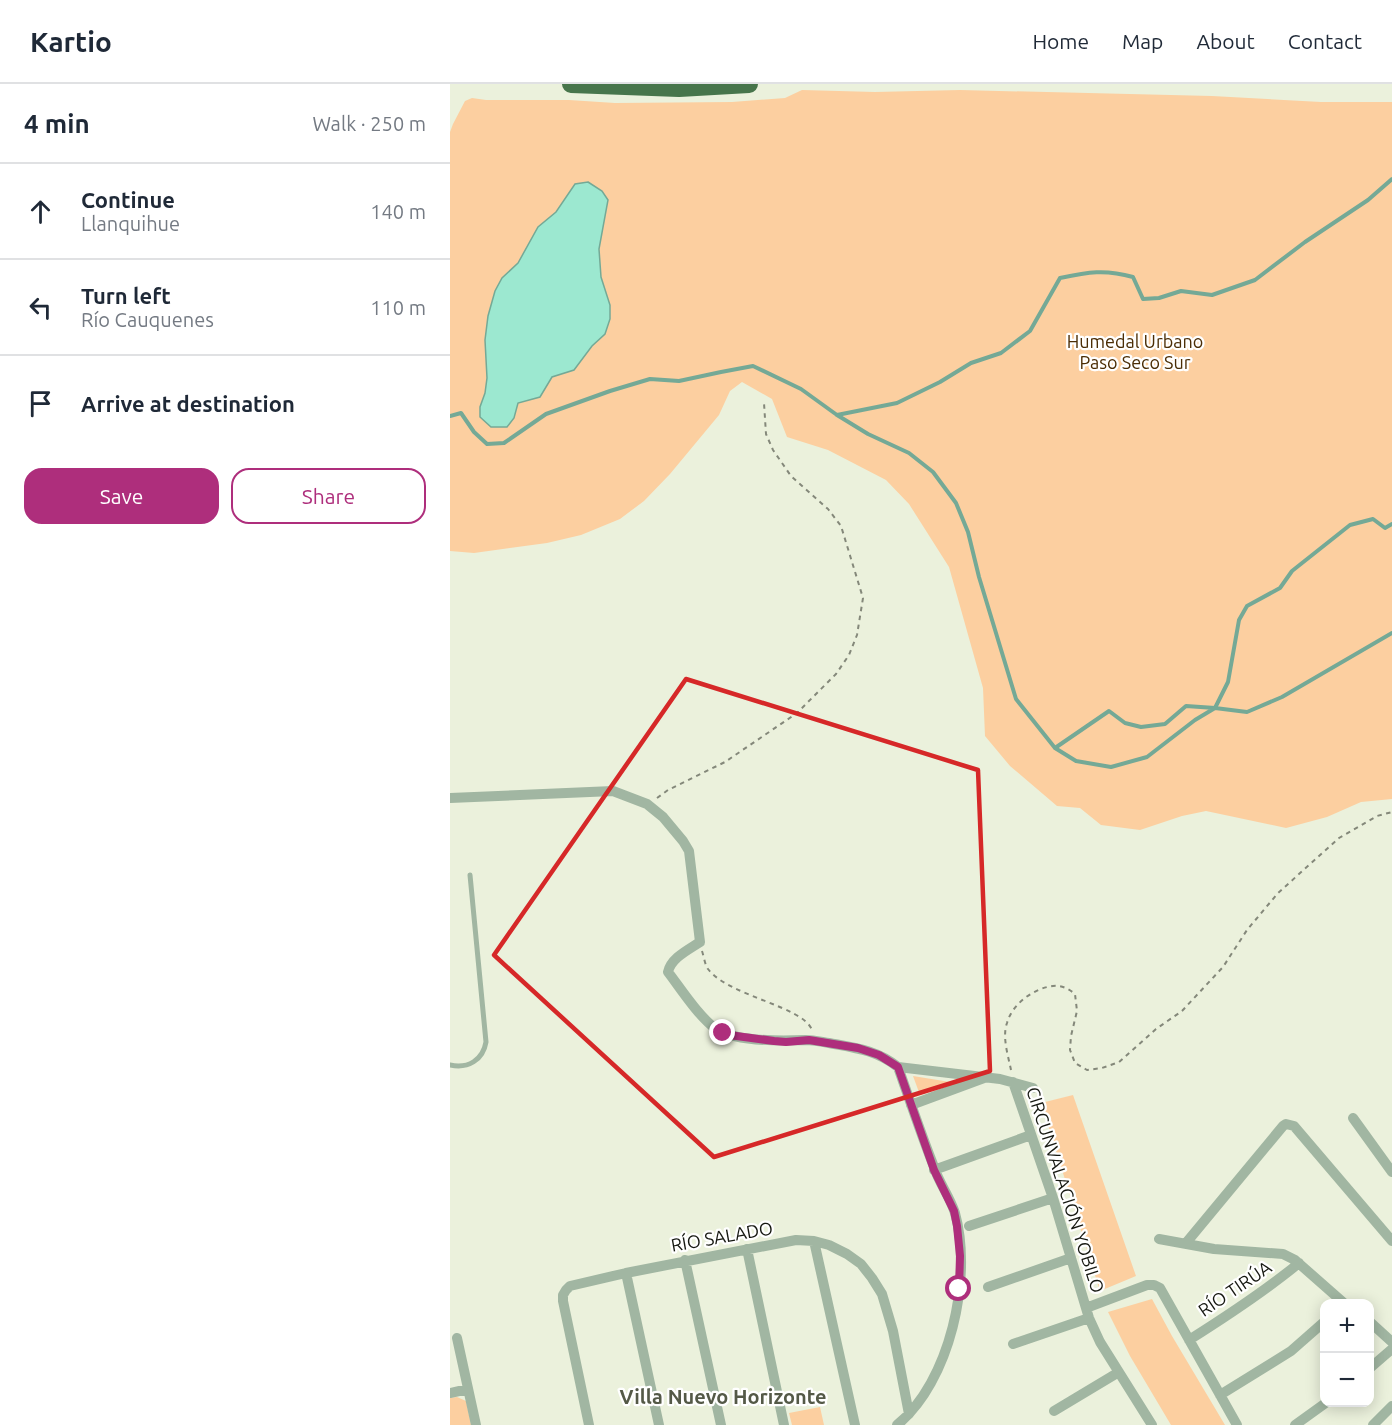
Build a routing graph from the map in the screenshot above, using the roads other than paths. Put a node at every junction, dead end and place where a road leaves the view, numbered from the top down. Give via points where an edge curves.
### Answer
1 (571, 84) edge
2 (749, 84) edge
3 (450, 798) edge
4 (470, 875) dead end
5 (450, 1065) edge
6 (898, 1067) junction
7 (987, 1077) junction
8 (1013, 1082) junction
9 (1034, 1088) dead end
10 (911, 1105) junction
11 (1353, 1118) dead end
12 (1031, 1135) junction
13 (934, 1170) junction
14 (1392, 1172) edge
15 (1053, 1198) junction
16 (969, 1226) dead end
17 (1159, 1239) dead end
18 (814, 1241) junction
19 (1392, 1241) edge
20 (1186, 1243) junction
21 (747, 1249) junction
22 (1071, 1258) junction
23 (685, 1260) junction
24 (1299, 1263) junction
25 (626, 1272) junction
26 (988, 1287) dead end
27 (1340, 1299) edge
28 (1088, 1313) junction
29 (1320, 1326) edge
30 (1374, 1326) edge
31 (457, 1338) dead end
32 (1189, 1340) junction
33 (1392, 1342) edge
34 (1013, 1344) dead end
35 (1392, 1349) edge
36 (1374, 1365) edge
37 (1119, 1372) junction
38 (468, 1389) junction
39 (450, 1393) edge
40 (1220, 1395) junction
41 (1392, 1406) edge
42 (1320, 1407) edge
43 (1054, 1411) dead end
44 (909, 1414) junction
45 (476, 1425) edge
46 (589, 1425) edge
47 (659, 1425) edge
48 (721, 1425) edge
49 (784, 1425) edge
50 (855, 1425) edge
51 (897, 1425) edge
52 (1152, 1425) edge
53 (1237, 1425) edge
54 (1295, 1425) edge
55 (1372, 1425) edge

1 - 2 highway via 668,88
3 - 6 street via 613,791 647,804 663,817 689,851 700,942 674,960 668,972 710,1025 729,1035 786,1042 809,1040 869,1051
4 - 5 lane via 486,1042 473,1063 463,1067
6 - 7 street
6 - 10 street
7 - 8 street
7 - 10 street
8 - 9 street
8 - 12 street, CIRCUNVALACIÓN YOBILO
10 - 13 street
11 - 14 street
12 - 13 street
12 - 15 street, CIRCUNVALACIÓN YOBILO
13 - 44 street via 954,1211 960,1256 959,1289 954,1322 941,1362
15 - 16 street
15 - 22 street, CIRCUNVALACIÓN YOBILO
17 - 20 street
18 - 21 street, RÍO SALADO via 796,1240
18 - 44 street, RÍO SALADO via 847,1254 877,1286 889,1316
18 - 50 street
19 - 20 street via 1294,1126 1286,1124
20 - 24 street via 1275,1253
21 - 23 street, RÍO SALADO
21 - 49 street
22 - 26 street
22 - 28 street, CIRCUNVALACIÓN YOBILO
23 - 25 street, RÍO SALADO
23 - 48 street
24 - 27 street
24 - 32 street, RÍO TIRÚA
25 - 46 street, RÍO SALADO via 576,1283 563,1295
25 - 47 street
28 - 32 street, CIRCUNVALACIÓN YOBILO via 1154,1285 1162,1290
28 - 34 street
28 - 37 street, CIRCUNVALACIÓN YOBILO
29 - 40 street via 1291,1351
30 - 33 street
31 - 38 street
32 - 40 street, CIRCUNVALACIÓN YOBILO
35 - 36 street
37 - 43 street
37 - 52 street, CIRCUNVALACIÓN YOBILO
38 - 39 street
38 - 45 street
40 - 53 street, CIRCUNVALACIÓN YOBILO
41 - 55 street
42 - 54 street
44 - 51 street

